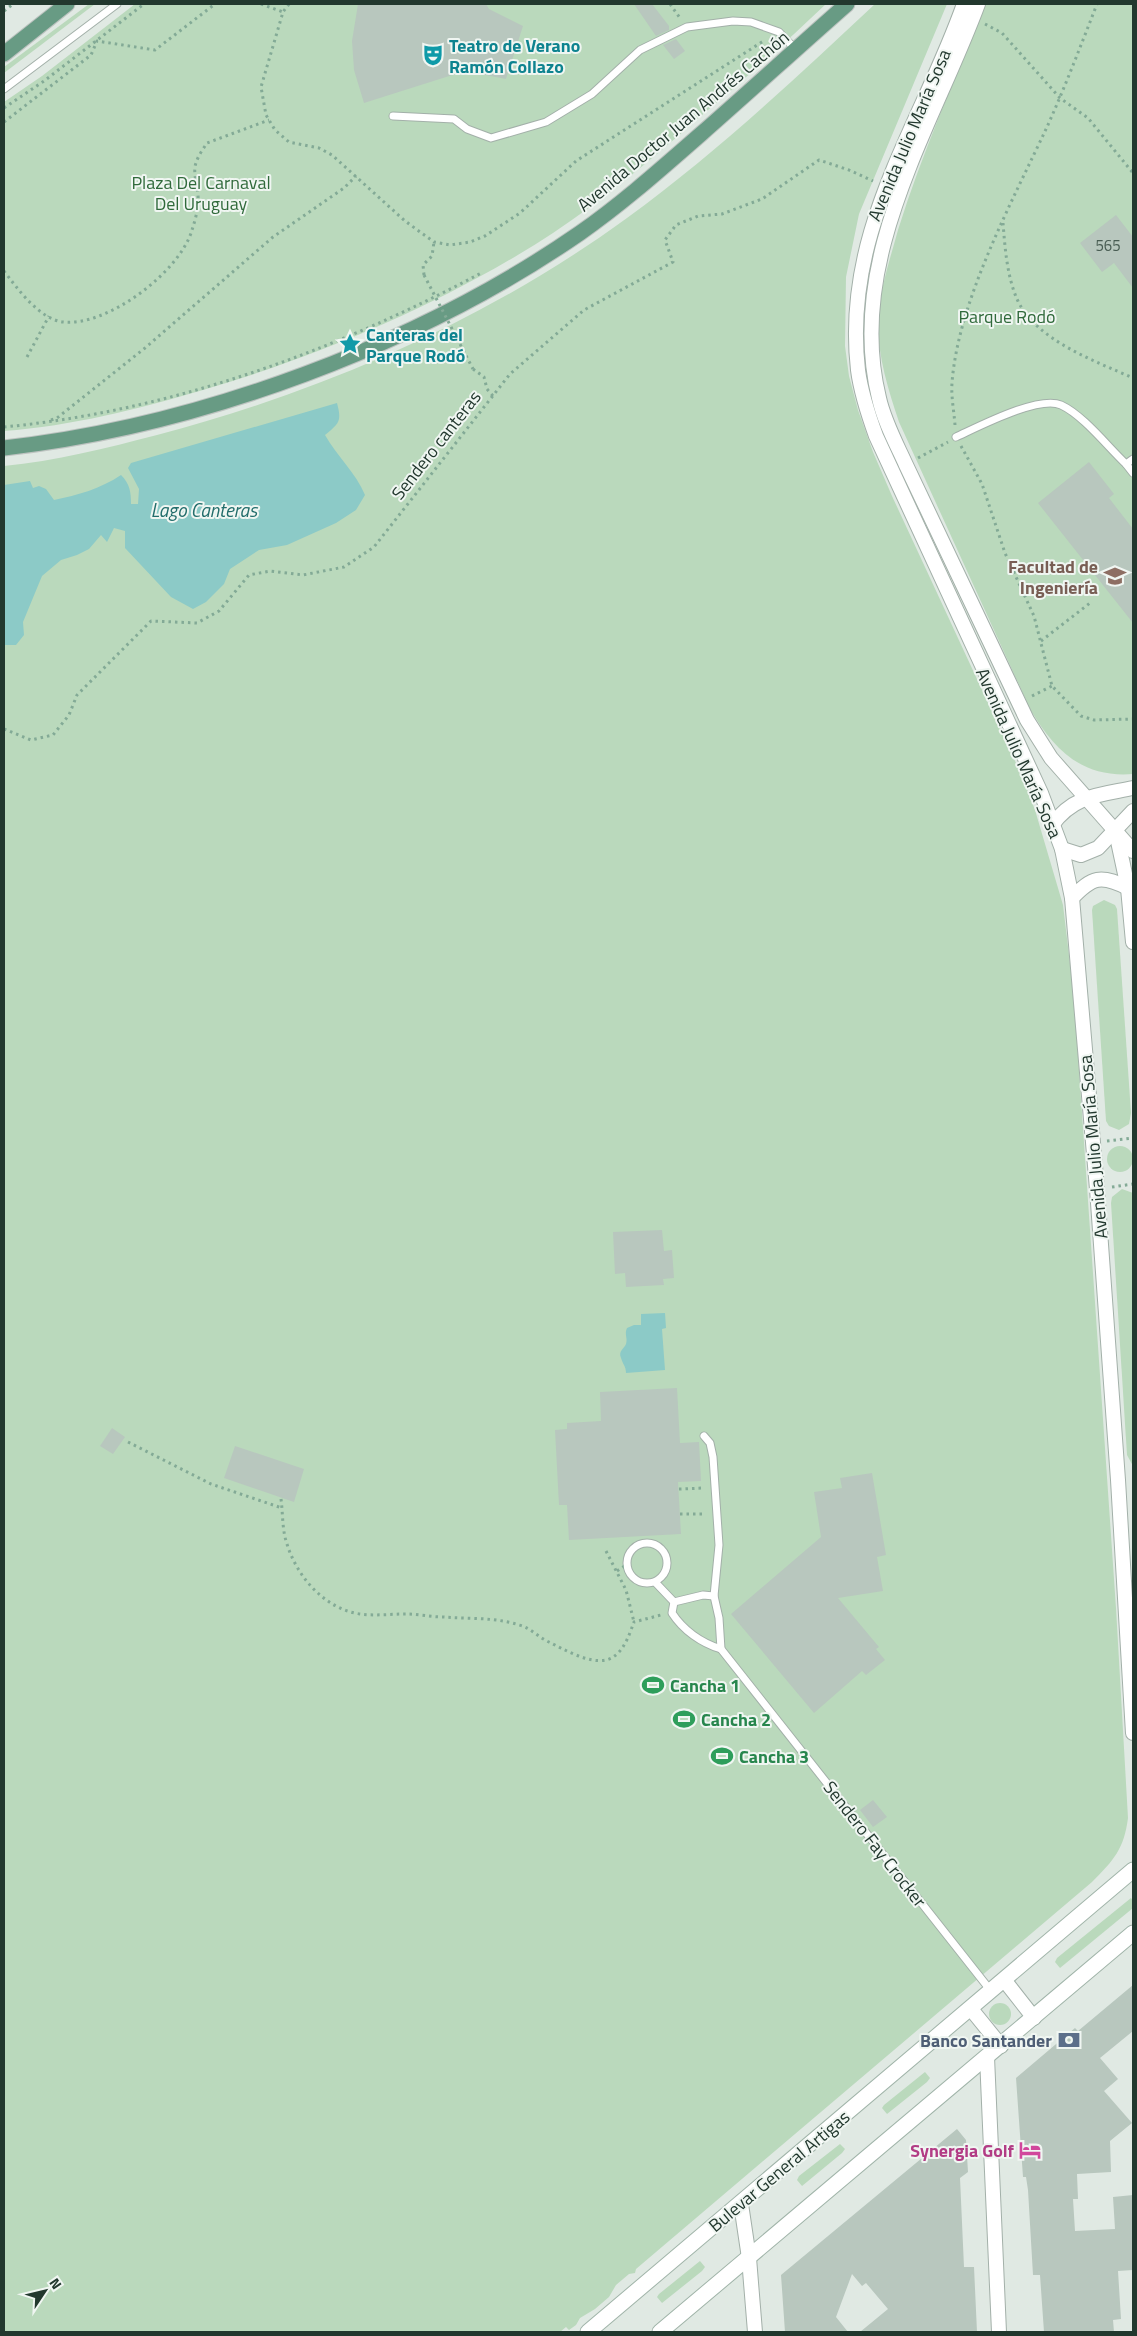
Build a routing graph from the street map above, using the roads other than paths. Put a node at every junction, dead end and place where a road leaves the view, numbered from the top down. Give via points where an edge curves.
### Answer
1 (67, 4) edge
2 (117, 4) edge
3 (847, 4) edge
4 (964, 4) edge
5 (978, 4) edge
6 (796, 50) junction
7 (4, 54) edge
8 (4, 89) edge
9 (393, 116) dead end
10 (956, 437) road end
11 (4, 448) edge
12 (1133, 459) edge
13 (1126, 464) junction
14 (1133, 472) edge
15 (1133, 788) edge
16 (1086, 797) junction
17 (1133, 811) edge
18 (1052, 825) junction
19 (1115, 829) junction
20 (1062, 849) junction
21 (1133, 851) edge
22 (1128, 888) junction
23 (1072, 898) junction
24 (1133, 942) edge
25 (704, 1436) dead end
26 (655, 1582) junction
27 (714, 1596) junction
28 (674, 1602) junction
29 (1130, 1635) edge
30 (721, 1649) junction
31 (1133, 1733) edge
32 (1133, 1870) edge
33 (1133, 1933) edge
34 (1005, 1981) junction
35 (992, 1992) junction
36 (971, 2009) junction
37 (1034, 2018) junction
38 (1001, 2046) junction
39 (987, 2058) junction
40 (741, 2204) junction
41 (749, 2258) junction
42 (588, 2332) edge
43 (660, 2332) edge
44 (755, 2332) edge
45 (999, 2332) edge

1 - 7 main road
2 - 8 lane
3 - 6 main road, Avenida Doctor Juan Andrés Cachón
4 - 18 street, Avenida Julio María Sosa via 885,187 864,254 856,352 865,405 876,436 1041,793
5 - 16 street, Avenida Julio María Sosa via 898,196 880,254 874,287 872,359 878,398 887,423 1018,703 1051,758
6 - 9 lane via 778,32 751,22 686,27 640,50 592,94 546,122 492,138 466,129 454,118
6 - 11 main road, Avenida Doctor Juan Andrés Cachón via 641,186 581,232 528,267 416,327 325,366 207,406 60,441
10 - 13 lane via 1034,404 1059,404 1071,411
12 - 13 lane
13 - 14 lane
15 - 16 street
16 - 18 street via 1060,813
16 - 19 street, Avenida Julio María Sosa
17 - 19 street
18 - 20 street, Avenida Julio María Sosa
19 - 20 street via 1089,853 1073,854
19 - 21 street
19 - 22 street, Avenida Julio María Sosa
20 - 23 street, Avenida Julio María Sosa
22 - 23 street via 1099,878
22 - 24 street, Avenida Julio María Sosa
23 - 29 street, Avenida Julio María Sosa
25 - 27 lane via 714,1457 719,1545
26 - 26 lane via 636,1581 626,1565 634,1547 640,1544 660,1547 667,1559 665,1572
26 - 28 lane
27 - 28 lane
27 - 30 lane
28 - 30 lane, Sendero Fay Crocker via 672,1613 681,1627
29 - 31 street, Avenida Julio María Sosa
30 - 35 lane, Sendero Fay Crocker
32 - 34 main road, Bulevar General Artigas
33 - 37 main road
34 - 35 main road, Bulevar General Artigas
34 - 37 street
35 - 36 main road, Bulevar General Artigas
36 - 38 street
36 - 40 main road, Bulevar General Artigas
37 - 38 main road
38 - 39 main road
39 - 41 main road
39 - 45 street
40 - 41 street
40 - 42 main road, Bulevar General Artigas
41 - 43 main road
41 - 44 street

